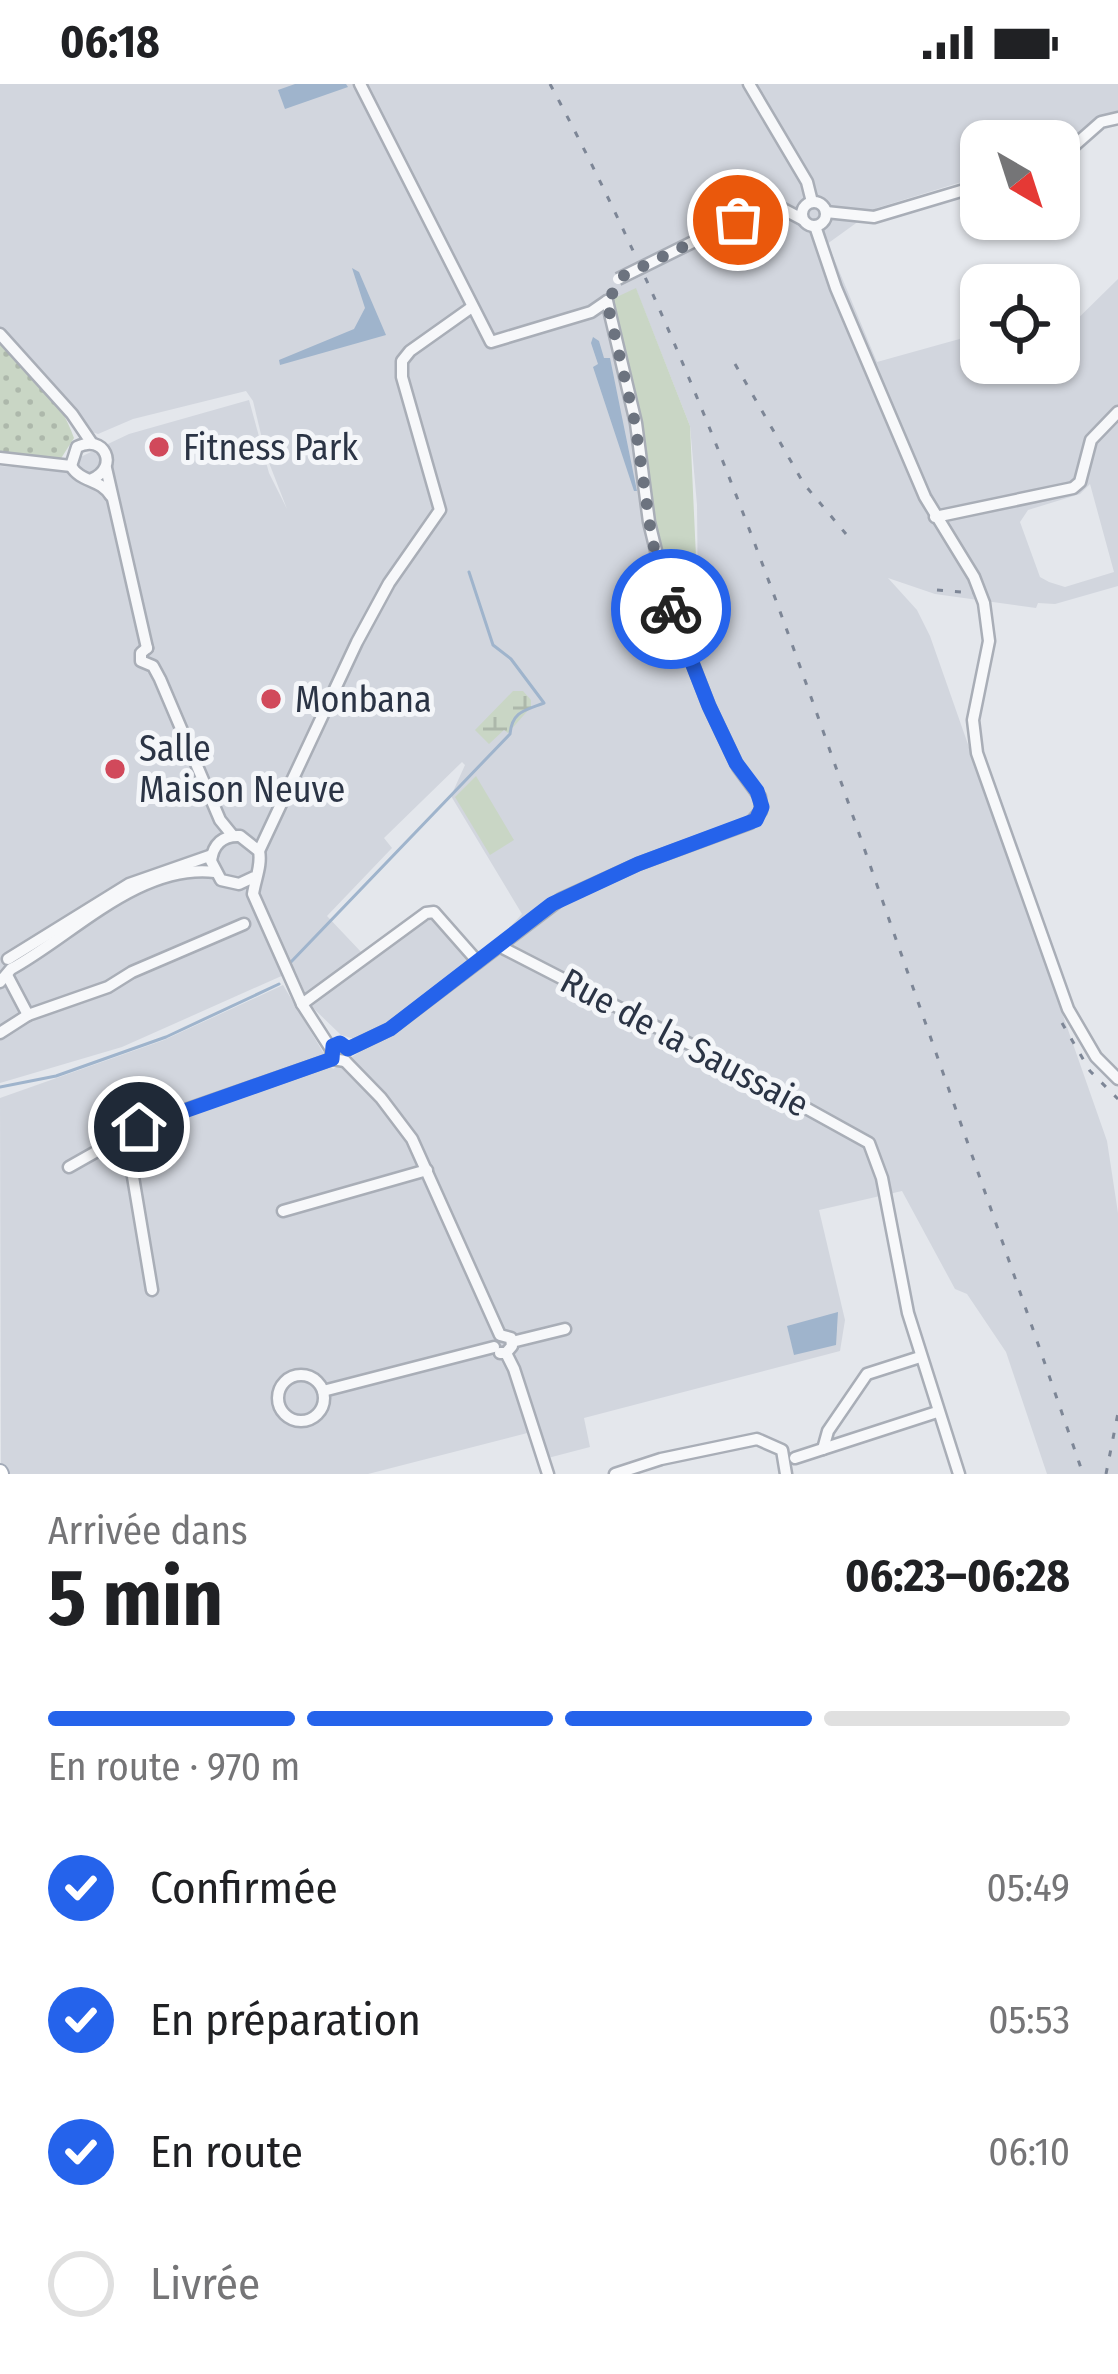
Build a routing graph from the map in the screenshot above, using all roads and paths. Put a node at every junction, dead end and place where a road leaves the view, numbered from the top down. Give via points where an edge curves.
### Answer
1 (380, 84) edge
2 (749, 84) edge
3 (363, 88) edge
4 (1118, 118) edge
5 (1080, 140) edge
6 (960, 190) edge
7 (812, 202) junction
8 (826, 212) junction
9 (802, 219) junction
10 (815, 226) junction
11 (607, 302) junction
12 (472, 307) junction
13 (0, 334) edge
14 (59, 400) junction
15 (1118, 412) edge
16 (91, 442) junction
17 (73, 451) junction
18 (0, 458) edge
19 (71, 466) junction
20 (106, 468) junction
21 (92, 479) junction
22 (112, 499) junction
23 (934, 517) junction
24 (268, 829) junction
25 (227, 838) junction
26 (247, 838) junction
27 (259, 851) junction
28 (212, 855) junction
29 (214, 872) junction
30 (254, 877) junction
31 (239, 884) junction
32 (253, 894) junction
33 (244, 924) dead end
34 (500, 946) junction
35 (478, 962) junction
36 (4, 971) edge
37 (302, 1004) junction
38 (28, 1015) junction
39 (0, 1033) edge
40 (339, 1052) junction
41 (1118, 1078) edge
42 (126, 1135) junction
43 (69, 1167) dead end
44 (427, 1169) junction
45 (283, 1211) dead end
46 (152, 1290) dead end
47 (497, 1329) junction
48 (565, 1329) dead end
49 (526, 1339) junction
50 (488, 1349) junction
51 (510, 1354) junction
52 (920, 1357) junction
53 (323, 1391) junction
54 (937, 1412) junction
55 (823, 1449) junction
56 (788, 1464) edge
57 (548, 1474) edge
58 (615, 1474) edge
59 (959, 1474) edge

1 - 3 street
2 - 7 street
3 - 12 street
4 - 5 street
6 - 8 street via 874,217
7 - 8 street
7 - 9 street
8 - 10 street
9 - 10 street
9 - 11 street, bridge via 764,208 619,278
10 - 23 street
11 - 12 street via 494,344
11 - 34 street via 668,600 709,706 762,807 750,823 561,899
12 - 24 street via 402,361 440,510 388,583
13 - 14 street
14 - 16 street
14 - 17 street via 75,434
15 - 23 street via 1091,440 1073,488
16 - 17 street
16 - 20 street via 106,451
17 - 19 street
18 - 19 street
19 - 21 street
20 - 21 street
20 - 22 street
21 - 22 street
22 - 25 street via 147,648 160,656 153,666
23 - 41 street via 974,578 988,622 973,720 977,753 1067,1009
24 - 26 street
24 - 27 street
25 - 26 street
25 - 28 street
26 - 27 street
27 - 30 street
28 - 29 street
28 - 36 street via 130,884
29 - 31 street
29 - 36 street via 135,891
30 - 31 street
30 - 32 street
31 - 32 street
32 - 37 street
33 - 38 street
34 - 35 street
34 - 52 street, Rue de la Saussaie via 869,1144
35 - 37 street via 434,912 426,913
35 - 40 street via 390,1029
36 - 38 street
37 - 40 street
38 - 39 street
40 - 42 street
40 - 44 street via 402,1125
42 - 43 street
42 - 46 street
44 - 45 street
44 - 47 street
47 - 50 street
47 - 51 street via 508,1336
48 - 49 street
49 - 51 street
49 - 51 street
50 - 51 street
50 - 53 street
51 - 57 street
52 - 54 street
52 - 55 street via 867,1374
53 - 53 street via 312,1377 296,1375 281,1384 278,1405 286,1417 306,1421 321,1411
54 - 55 street
54 - 59 street
55 - 56 street
56 - 58 street via 780,1448 757,1439

